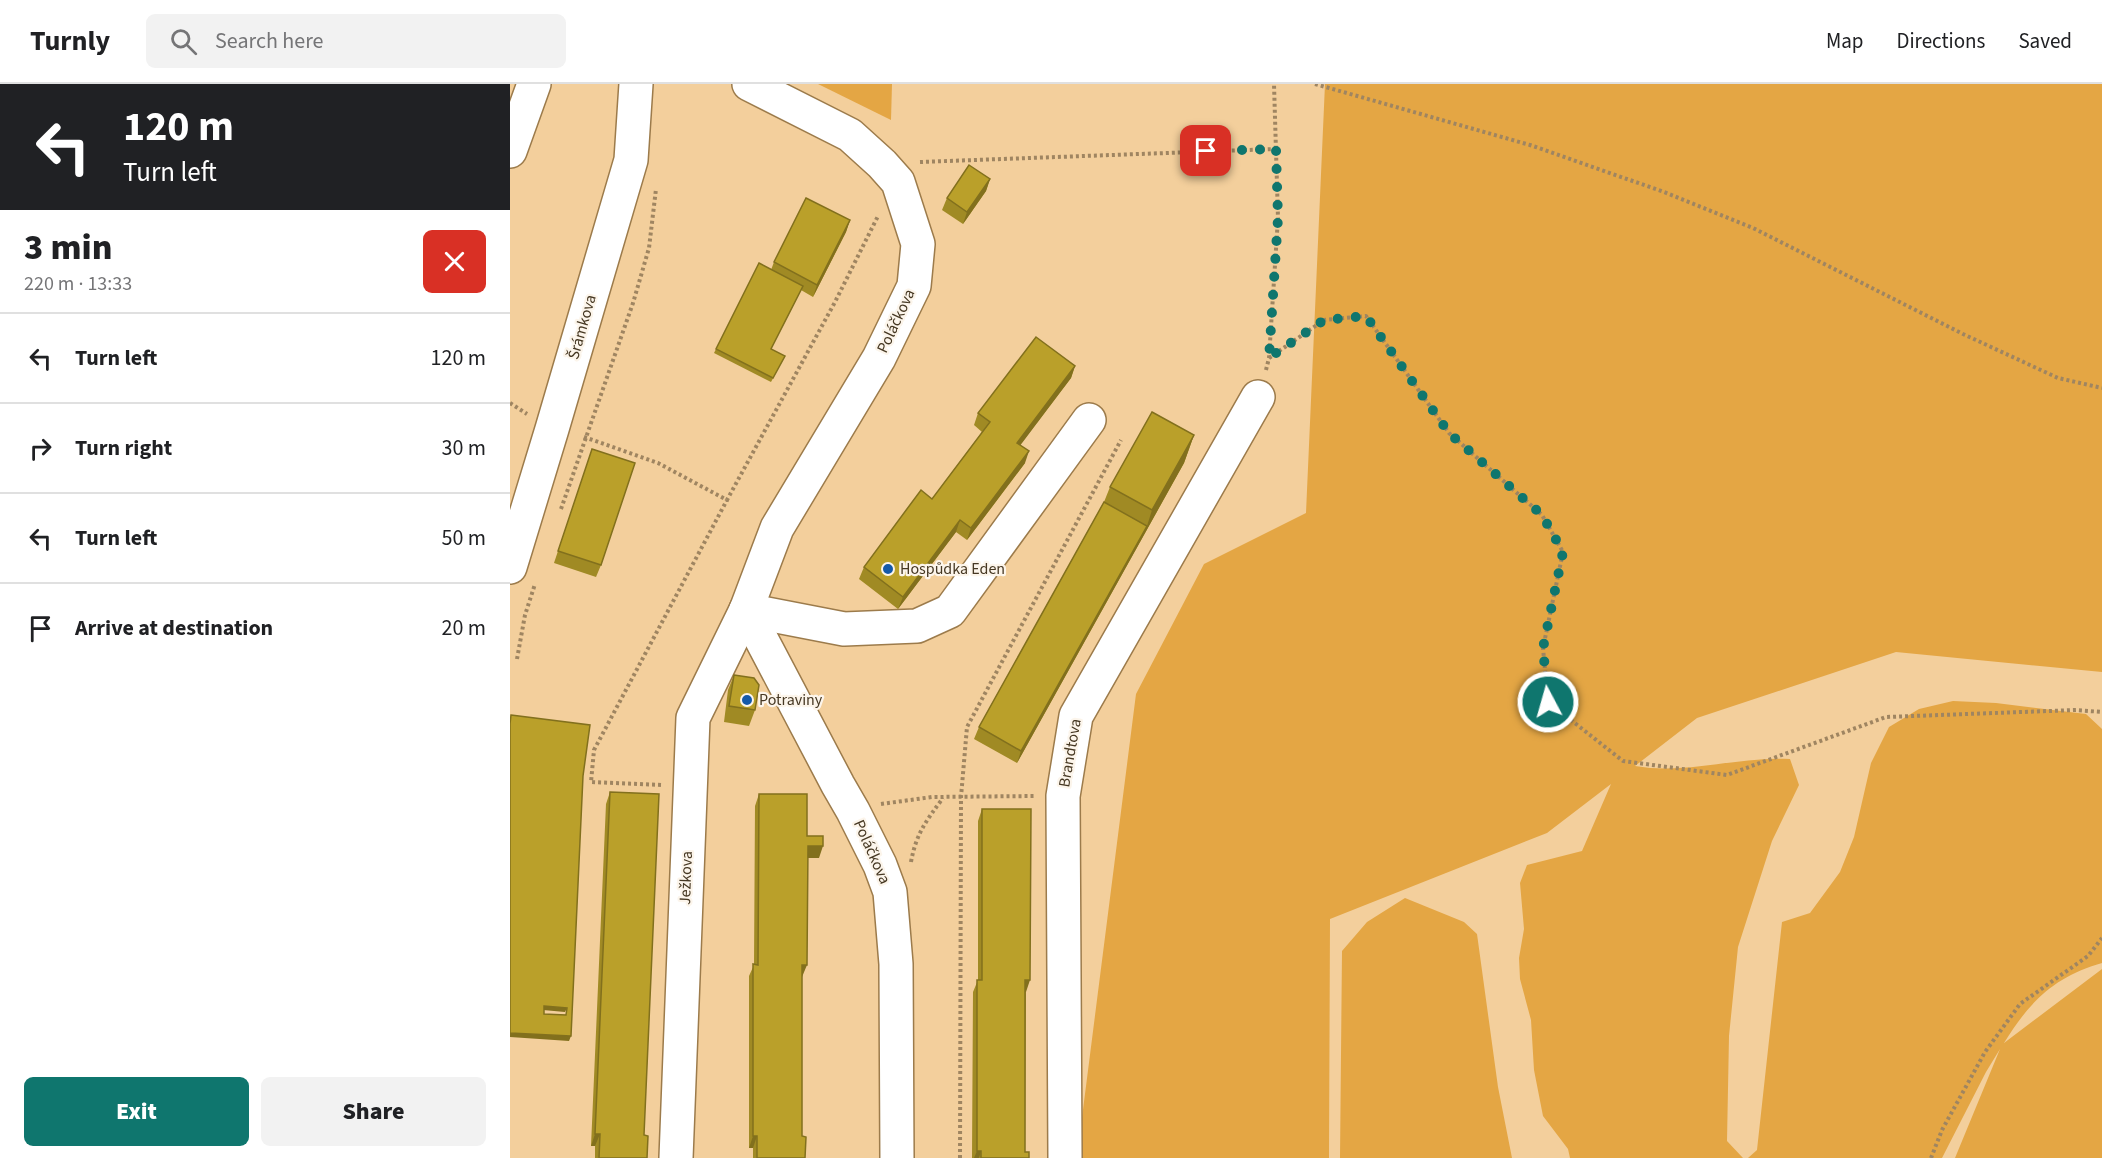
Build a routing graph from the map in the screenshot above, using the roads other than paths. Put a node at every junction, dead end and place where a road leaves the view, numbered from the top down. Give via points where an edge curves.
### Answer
1 (534, 84) edge
2 (636, 84) edge
3 (749, 84) edge
4 (510, 151) edge
5 (1258, 397) dead end
6 (1089, 420) dead end
7 (523, 574) edge
8 (746, 610) junction
9 (676, 1158) edge
10 (897, 1158) edge
11 (1065, 1158) edge

1 - 4 street
2 - 7 street, Šrámkova via 631,160 552,429
3 - 8 street, Poláčkova via 850,135 882,164 898,182 918,244 914,286 879,358 777,528
5 - 11 street, Brandtova via 1076,716 1063,796
6 - 8 street via 950,611 917,626 844,629
8 - 9 street, Ježkova via 693,718
8 - 10 street, Poláčkova via 853,811 890,892 896,964

